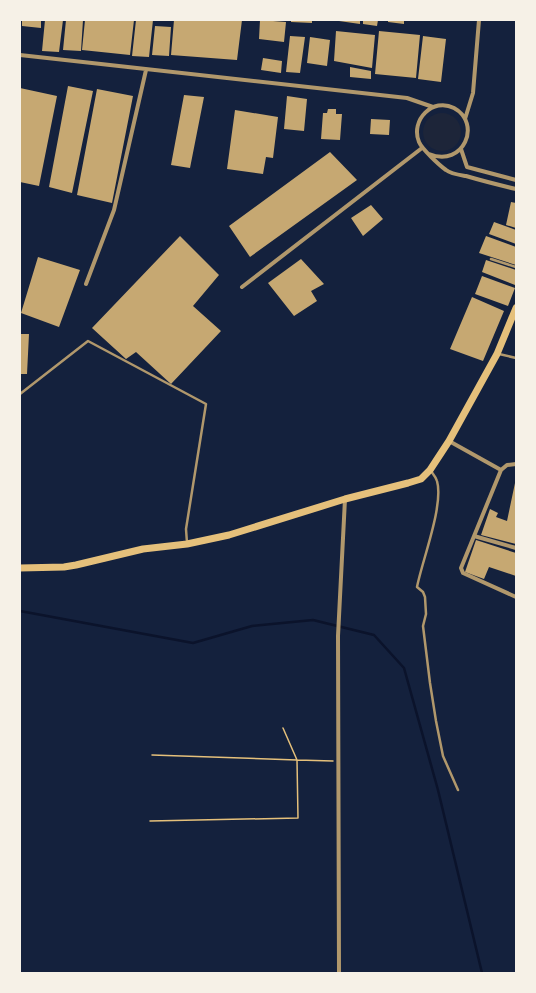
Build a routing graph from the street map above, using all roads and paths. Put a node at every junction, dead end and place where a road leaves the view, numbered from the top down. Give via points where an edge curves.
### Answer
1 (479, 20) edge
2 (20, 55) edge
3 (146, 70) junction
4 (433, 107) junction
5 (465, 119) junction
6 (422, 148) junction
7 (461, 149) junction
8 (429, 154) junction
9 (516, 180) edge
10 (516, 189) edge
11 (492, 259) dead end
12 (516, 267) edge
13 (86, 284) dead end
14 (242, 287) dead end
15 (516, 308) edge
16 (497, 354) junction
17 (516, 358) edge
18 (20, 394) edge
19 (449, 441) junction
20 (516, 464) edge
21 (430, 470) junction
22 (501, 470) junction
23 (345, 498) junction
24 (474, 536) junction
25 (187, 544) junction
26 (516, 548) edge
27 (20, 568) edge
28 (516, 597) edge
29 (283, 728) dead end
30 (152, 755) dead end
31 (298, 760) junction
32 (338, 761) junction
33 (458, 790) dead end
34 (150, 821) dead end
35 (339, 973) edge

1 - 5 street via 473,92
2 - 3 street
3 - 4 street via 407,98
3 - 13 street via 114,210
4 - 5 street via 440,105 455,108
4 - 6 street via 422,115 416,128
5 - 7 street via 467,138
6 - 8 street
6 - 14 street
7 - 8 street via 455,154 442,157
7 - 9 street via 467,167
8 - 10 street via 447,171
11 - 12 lane
15 - 16 main road
16 - 17 lane
16 - 19 main road
18 - 25 lane via 88,341 206,404 186,529
19 - 21 main road
19 - 22 street
20 - 22 street via 507,465
21 - 23 main road via 421,479
21 - 33 lane via 437,480 438,502 417,587 425,597 426,614 423,626 437,728 443,756
22 - 24 street
23 - 25 main road via 230,534
23 - 32 street via 338,620
24 - 26 street
24 - 28 street via 460,568 463,573
25 - 27 main road via 143,549 64,567
29 - 31 path
30 - 31 path
31 - 32 path
31 - 34 path via 298,818
32 - 35 street

